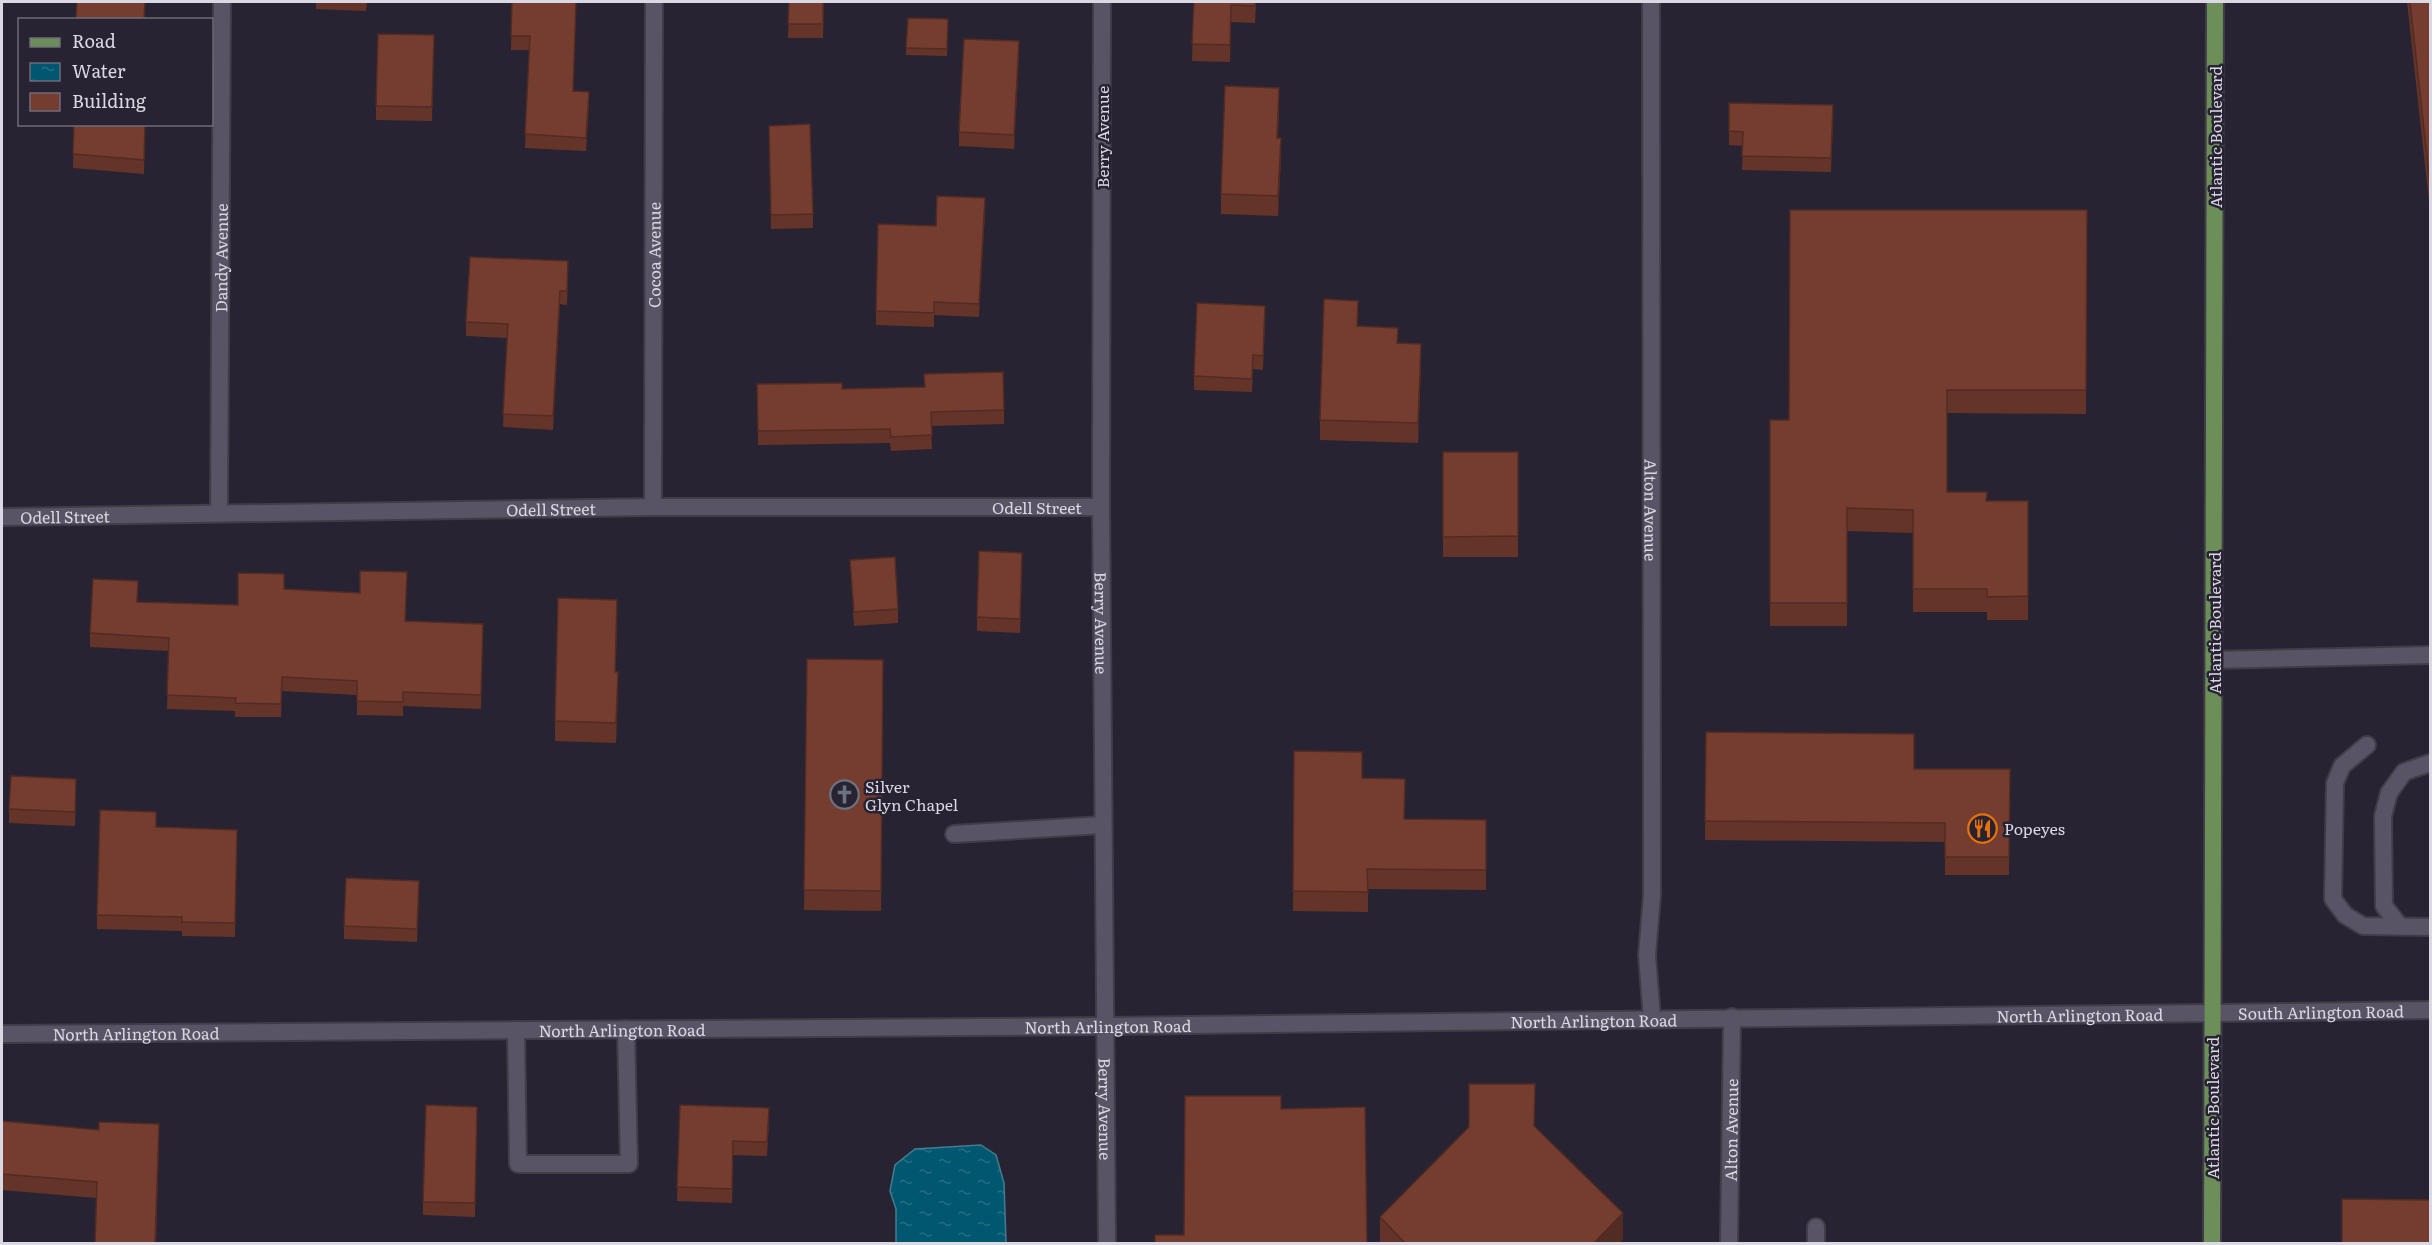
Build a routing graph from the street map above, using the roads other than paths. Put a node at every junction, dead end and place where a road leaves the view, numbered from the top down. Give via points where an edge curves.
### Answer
1 (222, 2) edge
2 (654, 2) edge
3 (1102, 2) edge
4 (1651, 2) edge
5 (2215, 2) edge
6 (653, 507) junction
7 (1101, 507) junction
8 (219, 513) junction
9 (2, 517) edge
10 (2430, 655) edge
11 (2214, 660) junction
12 (2367, 745) dead end
13 (2430, 763) edge
14 (1103, 825) junction
15 (954, 834) dead end
16 (2400, 926) junction
17 (2430, 927) edge
18 (2430, 1010) edge
19 (2212, 1013) junction
20 (1732, 1017) junction
21 (1652, 1018) junction
22 (1105, 1026) junction
23 (626, 1029) junction
24 (516, 1030) junction
25 (2, 1034) edge
26 (1107, 1244) edge
27 (1730, 1244) edge
28 (2212, 1244) edge

1 - 8 street, Dandy Avenue
2 - 6 street, Cocoa Avenue
3 - 7 street, Berry Avenue
4 - 21 street, Alton Avenue via 1652,895 1647,955
5 - 11 main road, Atlantic Boulevard
6 - 7 street, Odell Street
6 - 8 street, Odell Street
7 - 14 street, Berry Avenue
8 - 9 street, Odell Street
10 - 11 street
11 - 19 main road, Atlantic Boulevard
12 - 16 street via 2342,766 2335,783 2333,899 2345,915 2363,926
13 - 16 street via 2404,772 2389,792 2383,816 2384,906
14 - 15 street
14 - 22 street, Berry Avenue
16 - 17 street
18 - 19 street, South Arlington Road
19 - 20 street, North Arlington Road
19 - 28 main road, Atlantic Boulevard
20 - 21 street, North Arlington Road
20 - 27 street, Alton Avenue
21 - 22 street, North Arlington Road
22 - 23 street, North Arlington Road
22 - 26 street, Berry Avenue
23 - 24 street, North Arlington Road
23 - 24 street via 629,1164 518,1164
24 - 25 street, North Arlington Road

